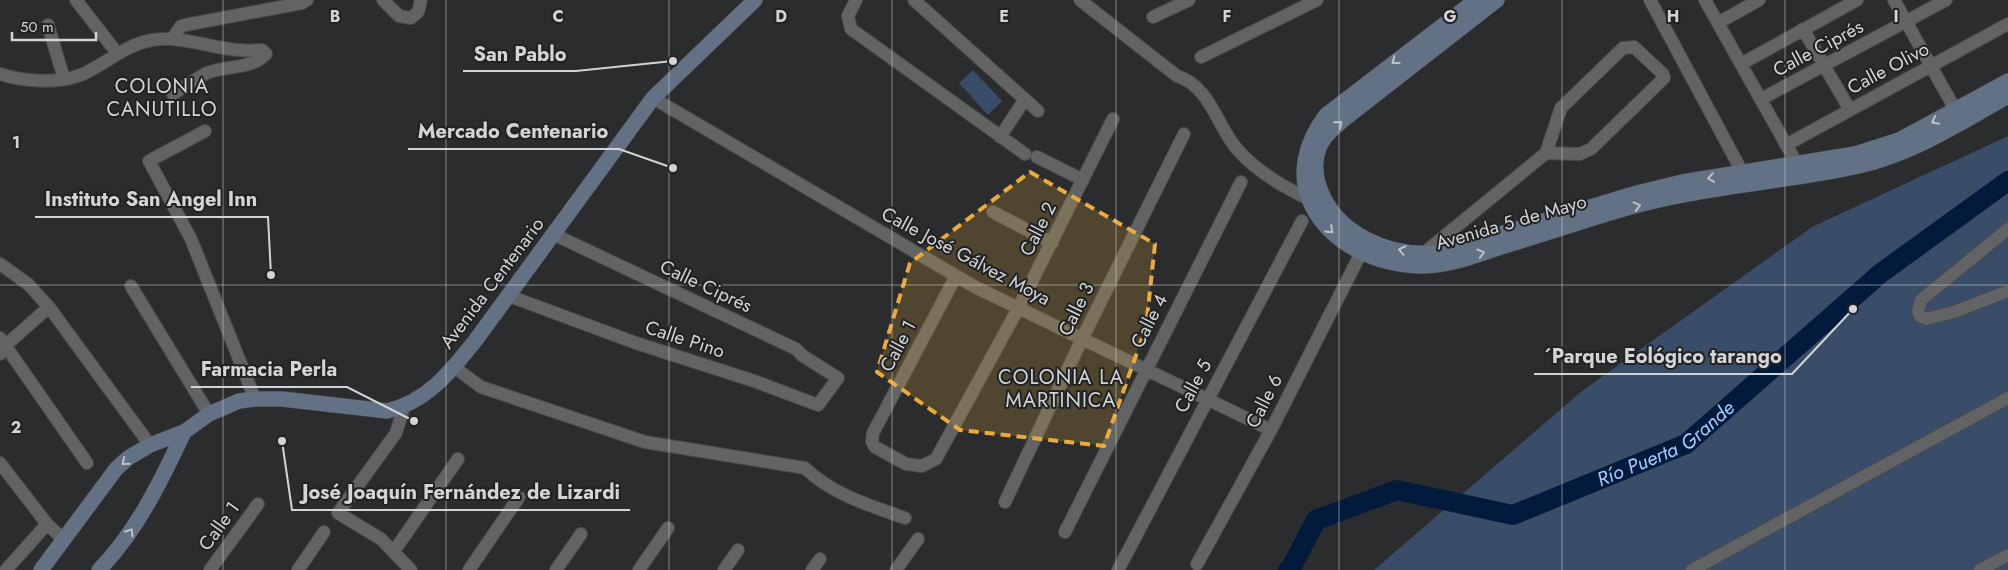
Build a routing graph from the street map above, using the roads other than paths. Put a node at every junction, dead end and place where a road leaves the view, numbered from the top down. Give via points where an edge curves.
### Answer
1 (76, 0) edge
2 (307, 0) edge
3 (383, 0) edge
4 (421, 0) edge
5 (755, 0) edge
6 (856, 0) edge
7 (914, 0) edge
8 (1080, 0) edge
9 (1317, 0) edge
10 (1476, 0) edge
11 (1497, 0) edge
12 (1650, 0) edge
13 (1705, 0) edge
14 (1760, 0) edge
15 (1857, 0) edge
16 (1894, 0) edge
17 (1946, 0) edge
18 (1180, 2) edge
19 (1153, 17) dead end
20 (1906, 22) junction
21 (1718, 23) junction
22 (2008, 24) edge
23 (48, 25) dead end
24 (1803, 29) junction
25 (172, 38) junction
26 (1420, 51) junction
27 (118, 53) junction
28 (1201, 57) dead end
29 (1741, 64) junction
30 (1826, 65) junction
31 (1931, 67) junction
32 (0, 74) edge
33 (64, 79) junction
34 (2008, 81) edge
35 (173, 94) dead end
36 (2008, 96) edge
37 (653, 98) junction
38 (1025, 99) junction
39 (1761, 100) junction
40 (1850, 110) junction
41 (1038, 112) dead end
42 (1959, 116) junction
43 (1113, 120) dead end
44 (205, 130) dead end
45 (1184, 134) dead end
46 (1000, 137) junction
47 (1786, 145) junction
48 (1546, 153) junction
49 (1797, 164) junction
50 (1746, 178) junction
51 (1083, 180) junction
52 (1241, 182) dead end
53 (1309, 199) junction
54 (993, 212) dead end
55 (1302, 221) dead end
56 (2008, 229) edge
57 (553, 234) junction
58 (1052, 243) junction
59 (1361, 253) junction
60 (1424, 253) junction
61 (0, 264) edge
62 (956, 276) junction
63 (131, 286) dead end
64 (2008, 291) edge
65 (509, 296) junction
66 (49, 307) junction
67 (1019, 307) junction
68 (1082, 339) junction
69 (2, 345) edge
70 (456, 365) junction
71 (1144, 371) junction
72 (838, 378) joint
73 (2008, 398) edge
74 (255, 399) junction
75 (1207, 399) junction
76 (404, 407) junction
77 (208, 414) junction
78 (1271, 430) junction
79 (184, 432) junction
80 (150, 445) junction
81 (458, 459) dead end
82 (936, 459) joint
83 (0, 463) edge
84 (87, 463) dead end
85 (519, 497) dead end
86 (1005, 502) dead end
87 (258, 504) dead end
88 (905, 518) dead end
89 (47, 524) junction
90 (668, 528) dead end
91 (324, 532) dead end
92 (1066, 532) dead end
93 (581, 534) dead end
94 (918, 538) dead end
95 (63, 539) junction
96 (738, 550) dead end
97 (394, 551) junction
98 (2008, 554) edge
99 (1197, 564) dead end
100 (5, 566) edge
101 (1983, 569) edge
102 (41, 570) edge
103 (100, 570) edge
104 (210, 570) edge
105 (298, 570) edge
106 (411, 570) edge
107 (469, 570) edge
108 (556, 570) edge
109 (639, 570) edge
110 (724, 570) edge
111 (896, 570) edge
112 (1118, 570) edge
113 (1692, 570) edge

1 - 27 street
2 - 25 street via 181,26
3 - 4 street via 399,16 411,18 418,12
5 - 37 main road, Avenida Centenario
6 - 46 street via 848,16 851,29
7 - 38 street
8 - 53 street via 1200,92 1235,148 1249,162 1286,188
9 - 28 street
10 - 26 main road, Avenida 5 de Mayo
11 - 26 main road, Avenida 5 de Mayo
12 - 50 street
13 - 21 street
14 - 21 street
15 - 24 street
16 - 20 street
17 - 20 street, Calle Ciprés
18 - 19 street
20 - 30 street, Calle Ciprés
20 - 31 street
21 - 29 street
22 - 31 street, Calle Olivo
23 - 33 street
24 - 29 street
24 - 30 street
25 - 27 street via 133,45
25 - 35 street via 240,50 262,50 266,54 261,60 208,73
26 -> 53 main road, Avenida 5 de Mayo via 1334,109 1317,127 1304,164
60 -> 26 main road, Avenida 5 de Mayo via 1366,240 1350,229 1329,207 1316,172 1318,151 1324,138
27 - 33 street via 83,74
29 - 39 street
30 - 39 street, Calle Ciprés
30 - 40 street
31 - 40 street, Calle Olivo
31 - 42 street
32 - 33 street via 43,80
34 - 42 main road, Avenida 5 de Mayo
36 - 42 main road, Avenida 5 de Mayo
37 - 57 main road, Avenida Centenario
37 - 62 street, Calle José Gálvez Moya
38 - 41 street
38 - 46 street
39 - 47 street
40 - 47 street, Calle Olivo
42 -> 49 main road, Avenida 5 de Mayo via 1855,154
42 - 50 main road, Avenida 5 de Mayo via 1903,152 1860,166
43 - 51 street, Calle 2
44 - 74 street via 148,162 191,239
45 - 68 street, Calle 3
46 - 51 street via 1031,156
47 - 49 street
48 - 48 street via 1561,108 1623,48 1634,47 1663,74 1664,78 1591,148 1580,154
48 - 60 street
49 - 50 main road, Avenida 5 de Mayo
59 -> 50 main road, Avenida 5 de Mayo via 1405,265 1443,264 1638,205
50 -> 60 main road, Avenida 5 de Mayo via 1682,182 1450,250
51 - 58 street, Calle 2
52 - 71 street, Calle 4
53 -> 59 main road, Avenida 5 de Mayo via 1328,228
54 - 58 street
55 - 75 street, Calle 5
56 - 64 street via 1921,300 1918,311 1926,319
57 - 65 main road, Avenida Centenario
57 - 72 street, Calle Ciprés via 796,349
58 - 67 street, Calle 2
59 - 78 street, Calle 6
61 - 66 street via 28,284
62 - 67 street, Calle José Gálvez Moya
62 - 82 street, Calle 1 via 873,433 872,442 875,447 906,464 922,466
63 - 77 street
65 - 70 main road, Avenida Centenario
65 - 72 street, Calle Pino via 818,405
66 - 69 street
66 - 80 street
67 - 68 street, Calle José Gálvez Moya
67 - 82 street, Calle 2
68 - 71 street, Calle José Gálvez Moya
68 - 86 street, Calle 3
69 - 84 street
70 - 76 main road, Avenida Centenario via 419,400
70 - 88 street via 481,387 645,442 805,468 820,482 851,499
71 - 75 street, Calle José Gálvez Moya
71 - 92 street, Calle 4
73 - 113 street
74 - 76 main road, Avenida Centenario via 387,411
74 - 77 main road, Avenida Centenario
75 - 78 street, Calle José Gálvez Moya
75 - 112 street, Calle 5
76 - 97 street via 396,433 338,513 381,539
77 - 79 main road, Avenida Centenario
78 - 99 street, Calle 6
79 - 80 main road, Avenida Centenario
103 -> 79 main road, Avenida Centenario via 140,517
80 -> 95 main road, Avenida Centenario via 116,469
81 - 97 street
83 - 89 street
85 - 107 street
87 - 104 street, Calle 1
89 - 95 street
89 - 100 street
90 - 109 street
91 - 105 street
93 - 108 street
94 - 111 street
95 - 102 main road, Avenida Centenario
96 - 110 street
97 - 106 street
98 - 101 street

